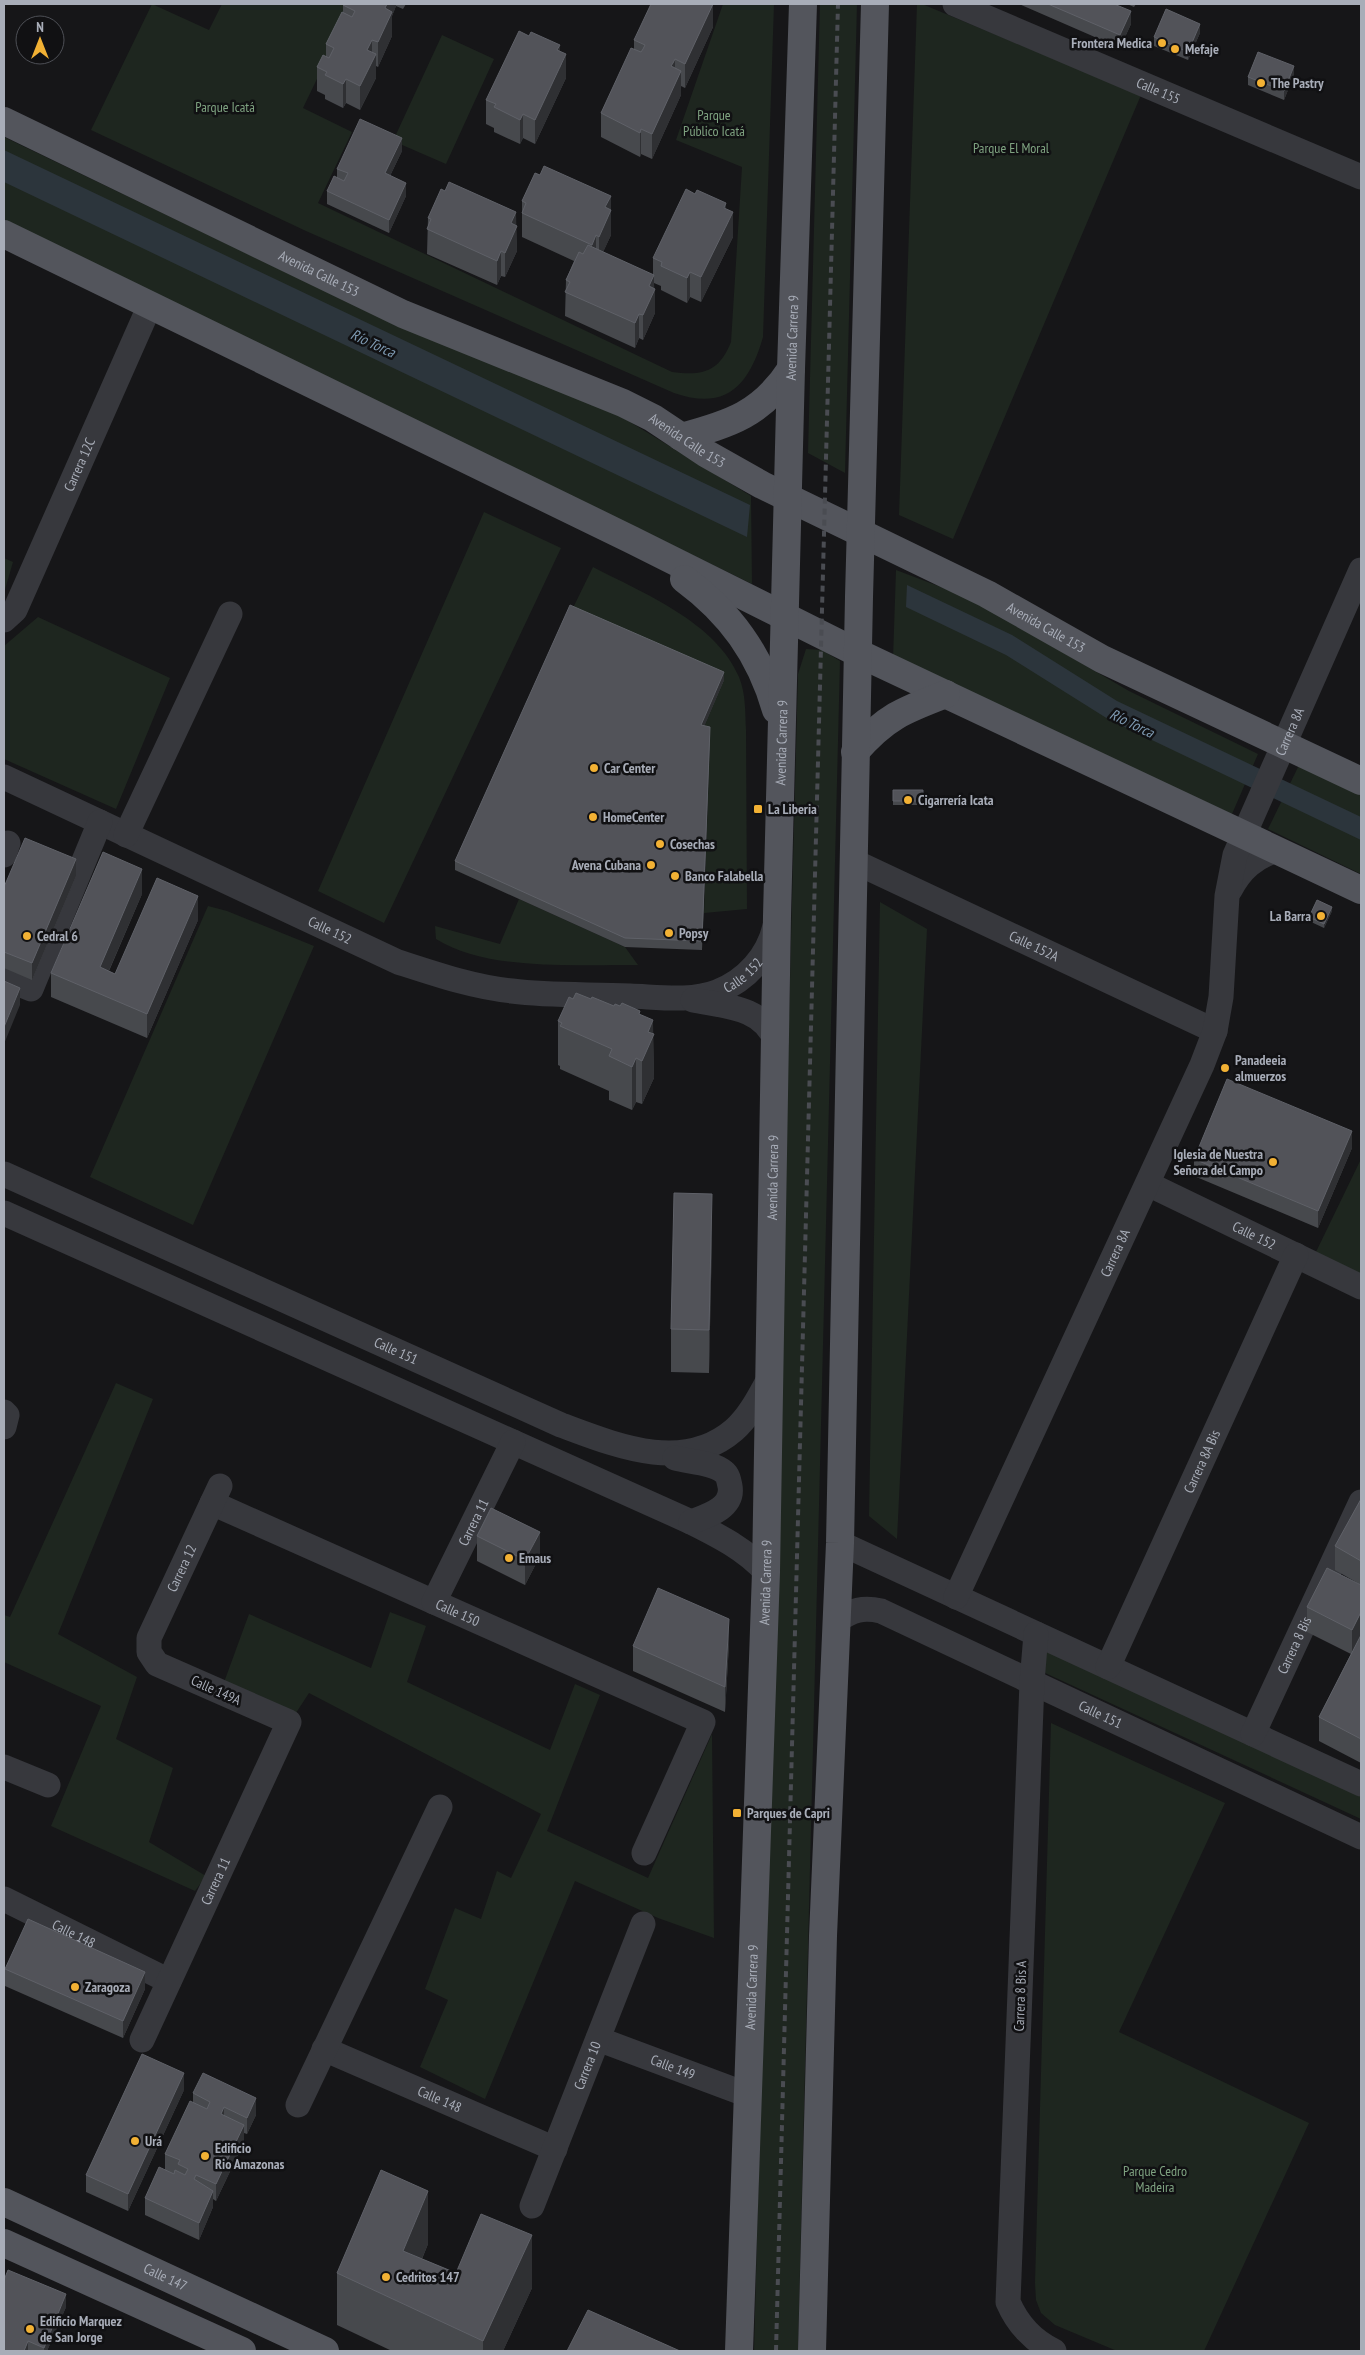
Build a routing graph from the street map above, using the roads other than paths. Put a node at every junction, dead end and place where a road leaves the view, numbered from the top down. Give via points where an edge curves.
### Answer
1 (803, 4) edge
2 (875, 4) edge
3 (955, 4) edge
4 (4, 121) edge
5 (1361, 177) edge
6 (4, 234) edge
7 (150, 305) junction
8 (791, 369) junction
9 (681, 437) junction
10 (788, 507) junction
11 (632, 540) junction
12 (861, 543) junction
13 (1361, 570) edge
14 (230, 614) dead end
15 (786, 617) junction
16 (4, 620) edge
17 (858, 653) junction
18 (946, 694) junction
19 (783, 736) junction
20 (856, 752) junction
21 (1279, 754) junction
22 (4, 777) edge
23 (1361, 781) edge
24 (100, 822) junction
25 (1244, 834) junction
26 (126, 835) junction
27 (1277, 850) junction
28 (853, 861) junction
29 (1361, 890) edge
30 (1227, 896) junction
31 (777, 916) junction
32 (4, 978) edge
33 (678, 997) junction
34 (1215, 1031) junction
35 (776, 1042) junction
36 (4, 1174) edge
37 (1148, 1184) junction
38 (4, 1213) edge
39 (1296, 1255) junction
40 (1361, 1286) edge
41 (770, 1376) junction
42 (513, 1442) junction
43 (650, 1452) junction
44 (216, 1494) joint
45 (1361, 1502) edge
46 (691, 1522) junction
47 (840, 1543) junction
48 (766, 1572) junction
49 (956, 1597) junction
50 (434, 1602) junction
51 (838, 1620) junction
52 (1036, 1634) junction
53 (148, 1652) joint
54 (1108, 1667) junction
55 (1032, 1682) junction
56 (289, 1722) joint
57 (1254, 1734) junction
58 (4, 1766) edge
59 (1361, 1784) edge
60 (48, 1785) dead end
61 (440, 1807) dead end
62 (1361, 1836) edge
63 (644, 1853) dead end
64 (5, 1903) edge
65 (643, 1924) dead end
66 (169, 1980) junction
67 (598, 2039) junction
68 (142, 2040) dead end
69 (324, 2049) junction
70 (748, 2094) junction
71 (298, 2105) dead end
72 (555, 2148) junction
73 (4, 2202) edge
74 (532, 2206) dead end
75 (4, 2243) edge
76 (1048, 2348) edge
77 (242, 2351) edge
78 (325, 2351) edge
79 (738, 2351) edge
80 (812, 2351) edge

1 - 8 main road, Avenida Carrera 9
2 - 12 main road
3 - 5 street, Calle 155
4 - 9 main road, Avenida Calle 153 via 403,314 623,402
6 - 7 main road
7 - 11 main road
7 - 16 street, Carrera 12C via 15,610
8 - 9 main road via 777,391 750,412
8 - 10 main road, Avenida Carrera 9
9 - 10 main road, Avenida Calle 153
10 - 12 main road, Avenida Calle 153
10 - 15 main road, Avenida Carrera 9
11 - 15 main road
11 - 19 main road via 714,603 741,634 765,675
12 - 17 main road
12 - 21 main road, Avenida Calle 153 via 1004,603
13 - 21 street, Carrera 8A
14 - 26 street
15 - 17 main road
15 - 19 main road, Avenida Carrera 9
17 - 18 main road
17 - 20 main road
18 - 20 main road via 903,710 885,721
18 - 25 main road
19 - 31 main road, Avenida Carrera 9
20 - 28 main road
21 - 23 main road, Avenida Calle 153
21 - 25 street, Carrera 8A
22 - 24 street, Calle 152
24 - 26 street, Calle 152
24 - 32 street via 31,989
25 - 27 main road
25 - 30 street, Carrera 8A via 1235,855
26 - 33 street, Calle 152 via 398,962 452,980 512,992
27 - 29 main road
27 - 30 street, Carrera 8A via 1262,855 1245,867
28 - 34 street, Calle 152A
28 - 47 main road
30 - 34 street, Carrera 8A via 1221,997
31 - 33 street, Calle 152 via 763,957 748,973 733,985 716,992 698,997
31 - 35 main road, Avenida Carrera 9
33 - 35 street, Calle 152 via 755,1015 768,1026
34 - 37 street, Carrera 8A
35 - 41 main road, Avenida Carrera 9
36 - 43 street, Calle 151 via 561,1425
37 - 39 street, Calle 152
37 - 49 street, Carrera 8A
38 - 42 street
39 - 40 street, Calle 152
39 - 54 street, Carrera 8A Bis
41 - 43 street, Calle 151 via 755,1405 735,1430 720,1440 686,1453
41 - 48 main road, Avenida Carrera 9
42 - 46 street
42 - 50 street, Carrera 11
43 - 46 street via 725,1472 731,1490 728,1498 721,1508
44 - 50 street, Calle 150
44 - 53 street, Carrera 12 via 148,1638
45 - 57 street, Carrera 8 Bis
46 - 48 street via 739,1547
47 - 49 street
47 - 51 main road
48 - 70 main road, Avenida Carrera 9
49 - 52 street
50 - 63 street, Calle 150 via 703,1722
51 - 55 street, Calle 151 via 851,1611 865,1608 881,1611
51 - 80 main road via 824,1936
52 - 54 street
52 - 55 street, Carrera 8 Bis A
53 - 56 street, Calle 149A via 157,1664
54 - 57 street
55 - 62 street, Calle 151
55 - 76 street, Carrera 8 Bis A via 1008,2302 1014,2316
56 - 66 street, Carrera 11
57 - 59 street
58 - 60 street
61 - 69 street
64 - 66 street, Calle 148
65 - 67 street, Carrera 10
66 - 68 street, Carrera 11
67 - 70 street, Calle 149
67 - 72 street, Carrera 10
69 - 71 street
69 - 72 street, Calle 148
70 - 79 main road, Avenida Carrera 9
72 - 74 street, Carrera 10
73 - 78 main road, Calle 147
75 - 77 main road

